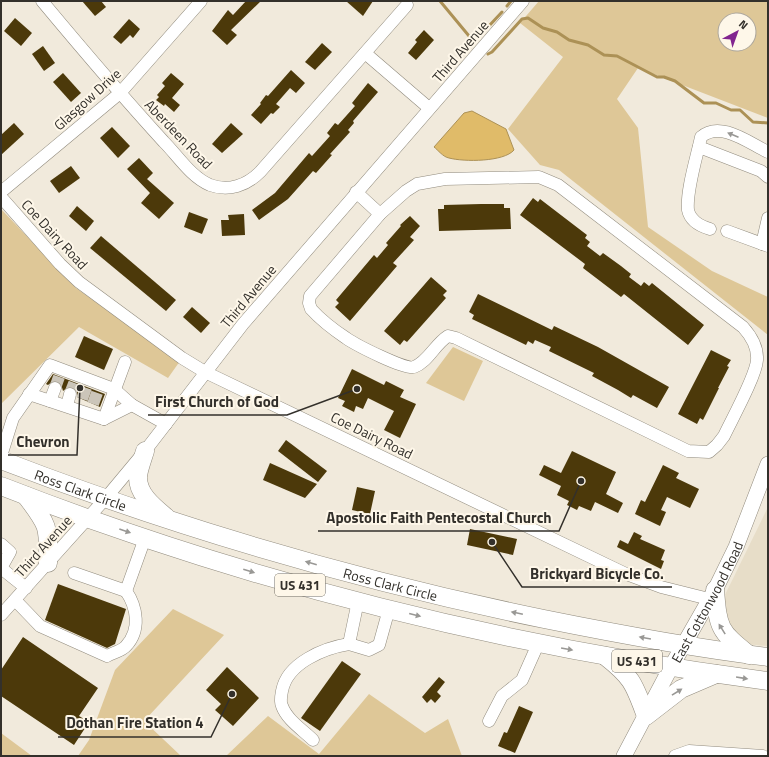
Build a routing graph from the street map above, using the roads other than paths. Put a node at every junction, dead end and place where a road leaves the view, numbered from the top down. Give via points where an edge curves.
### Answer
1 (42, 1) edge
2 (202, 1) edge
3 (523, 1) edge
4 (407, 5) dead end
5 (365, 53) junction
6 (120, 93) junction
7 (429, 108) junction
8 (699, 147) junction
9 (768, 152) edge
10 (768, 176) edge
11 (1, 192) edge
12 (356, 192) junction
13 (1, 197) edge
14 (380, 214) junction
15 (768, 218) edge
16 (710, 229) dead end
17 (727, 231) dead end
18 (765, 245) edge
19 (125, 362) dead end
20 (205, 372) junction
21 (55, 388) tunnel mouth
22 (114, 389) junction
23 (29, 394) junction
24 (50, 401) junction
25 (132, 405) junction
26 (104, 419) junction
27 (166, 424) junction
28 (146, 451) junction
29 (1, 456) edge
30 (1, 460) edge
31 (768, 464) edge
32 (1, 486) edge
33 (26, 496) junction
34 (105, 499) junction
35 (88, 519) junction
36 (169, 520) junction
37 (145, 538) junction
38 (1, 544) edge
39 (48, 563) junction
40 (1, 568) edge
41 (74, 573) dead end
42 (348, 574) junction
43 (26, 588) junction
44 (126, 591) junction
45 (712, 594) junction
46 (349, 599) junction
47 (15, 600) junction
48 (389, 609) junction
49 (1, 615) edge
50 (349, 644) junction
51 (538, 644) junction
52 (683, 645) junction
53 (604, 655) junction
54 (750, 655) junction
55 (768, 657) edge
56 (671, 667) junction
57 (716, 674) junction
58 (768, 681) edge
59 (646, 716) junction
60 (489, 721) dead end
61 (313, 740) dead end
62 (624, 756) edge
63 (675, 756) edge
64 (763, 756) edge

1 - 6 street, Aberdeen Road
2 - 6 street, Glasgow Drive
3 - 7 street, Third Avenue
4 - 5 street, Aberdeen Road
5 - 6 street, Aberdeen Road via 260,172 248,182 234,187 218,187 199,178
5 - 7 street
6 - 11 street, Glasgow Drive
7 - 12 street, Third Avenue
9 -> 8 street via 717,130 707,132 701,137
8 - 10 street
8 - 16 street via 688,210 702,227
12 - 14 street
12 - 20 street, Third Avenue
13 - 20 street, Coe Dairy Road via 79,282
14 - 14 street via 406,190 427,181 539,177 558,185 737,322 752,337 756,348 756,367 724,436 709,452 688,450 456,338 448,336 440,341 421,363 412,367 402,366 347,339 311,308 310,296
15 - 18 street
17 - 18 street
19 - 22 street
20 - 27 street, Third Avenue
20 - 45 street, Coe Dairy Road via 626,574 661,587
21 - 24 street
22 - 23 street via 94,385 50,365
22 - 25 street
22 - 26 street
23 - 24 street
23 - 29 street via 13,418
24 - 26 street via 80,404
25 - 26 street
25 - 27 street
27 - 28 street, Third Avenue
28 - 34 street, Third Avenue
28 - 36 highway via 138,476 141,490 151,504
30 - 34 highway, Ross Clark Circle / US 431
31 - 45 main road, East Cottonwood Road via 736,547
32 - 33 highway, Ross Clark Circle / US 431
33 - 35 highway, Ross Clark Circle / US 431
33 - 39 highway via 47,525
34 - 35 street, Third Avenue
34 - 36 highway, Ross Clark Circle / US 431
35 -> 37 highway, Ross Clark Circle / US 431
35 - 39 street, Third Avenue
42 -> 36 highway, Ross Clark Circle / US 431
37 - 44 street
37 -> 46 highway, Ross Clark Circle / US 431
38 - 40 street via 10,552
39 - 43 street, Third Avenue
40 - 43 street
41 - 44 street
42 - 46 highway
52 -> 42 highway, Ross Clark Circle / US 431 via 522,614
43 - 47 street, Third Avenue
44 - 47 street via 134,603 136,619 133,635 126,647 107,656 40,626
45 - 52 main road, East Cottonwood Road
54 -> 45 highway via 721,630
46 - 48 highway, Ross Clark Circle / US 431
46 - 50 street
47 - 49 street, Third Avenue
48 - 50 street via 379,645 369,650
48 -> 51 highway, Ross Clark Circle / US 431
50 - 61 street via 337,646 303,662 294,670 283,688 281,704 284,711
51 -> 53 highway, Ross Clark Circle / US 431
51 - 60 street via 522,680 502,696
52 - 54 highway, Ross Clark Circle / US 431
52 - 56 main road, East Cottonwood Road
53 - 56 highway, Ross Clark Circle / US 431
53 - 59 highway via 633,682
54 - 55 highway, Ross Clark Circle / US 431
56 - 57 highway, Ross Clark Circle / US 431
56 - 59 main road, East Cottonwood Road
57 -> 58 highway, Ross Clark Circle / US 431
59 -> 57 highway via 681,689
59 - 62 main road, East Cottonwood Road
63 - 64 street via 689,751

